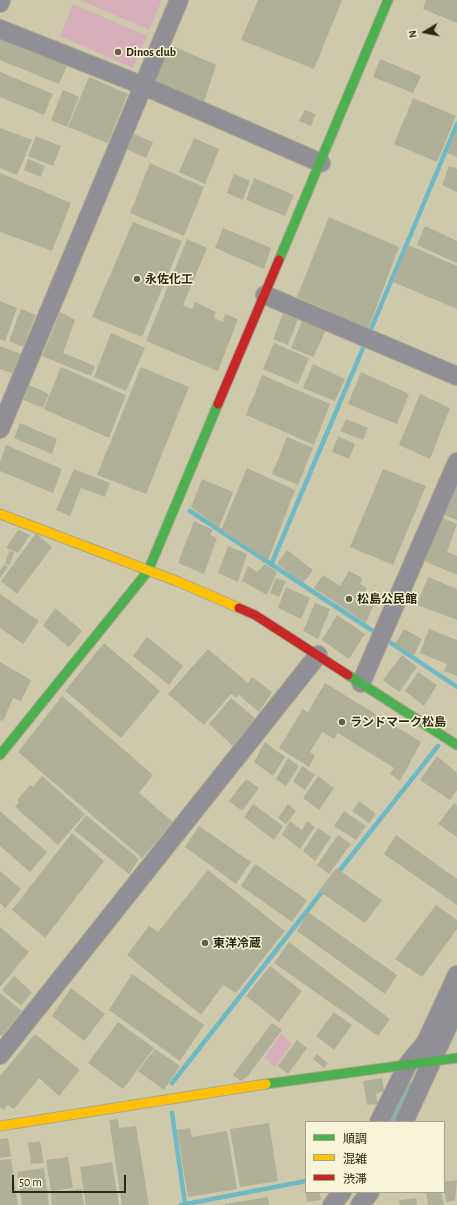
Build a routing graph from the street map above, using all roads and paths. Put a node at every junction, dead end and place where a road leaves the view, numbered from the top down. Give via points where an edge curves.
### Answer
1 (1, 0) edge
2 (179, 0) edge
3 (388, 0) edge
4 (0, 3) edge
5 (0, 29) edge
6 (144, 86) junction
7 (321, 163) junction
8 (266, 295) junction
9 (457, 376) edge
10 (0, 429) edge
11 (457, 462) edge
12 (0, 514) edge
13 (148, 571) junction
14 (318, 656) junction
15 (361, 683) junction
16 (457, 745) edge
17 (0, 755) edge
18 (457, 974) edge
19 (457, 1006) edge
20 (0, 1055) edge
21 (457, 1058) edge
22 (433, 1061) junction
23 (408, 1064) junction
24 (380, 1121) edge
25 (404, 1121) edge
26 (0, 1126) edge
27 (341, 1193) edge
28 (369, 1193) edge
29 (332, 1205) edge
30 (360, 1205) edge

1 - 4 street
2 - 6 street
3 - 7 street
5 - 6 street
6 - 7 street
6 - 10 street
7 - 8 street
8 - 9 street
8 - 13 street
11 - 15 street
12 - 13 street
13 - 14 street via 255,615
13 - 17 street
14 - 15 street
14 - 20 street
15 - 16 street
18 - 23 street via 426,1042
19 - 22 street
21 - 22 street
22 - 23 street
22 - 25 street
23 - 24 street
23 - 26 street
27 - 29 street
28 - 30 street

